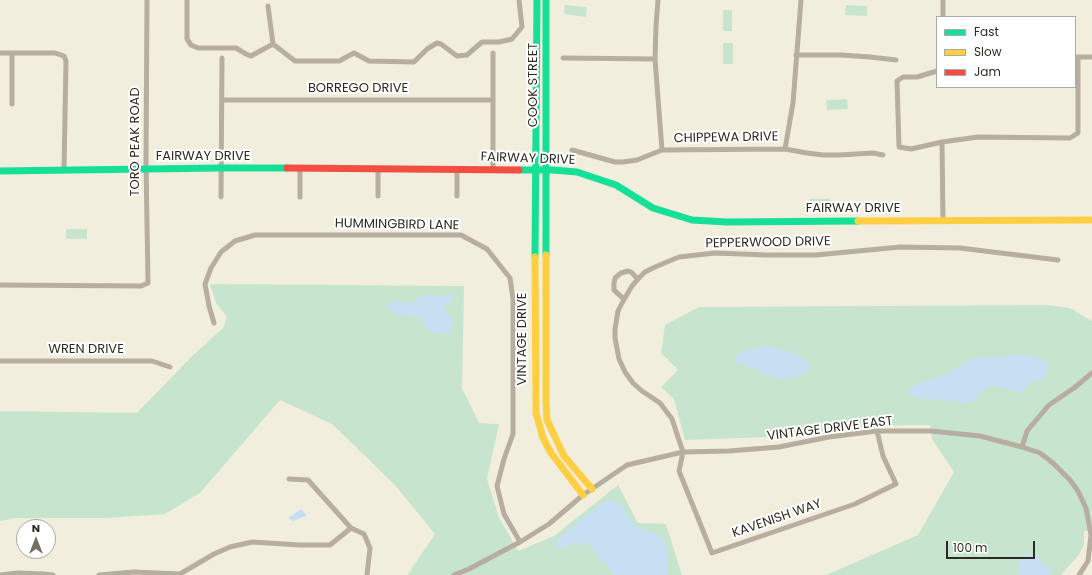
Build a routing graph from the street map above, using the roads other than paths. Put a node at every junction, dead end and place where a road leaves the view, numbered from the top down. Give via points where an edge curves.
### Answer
1 (147, 0) edge
2 (187, 0) edge
3 (519, 0) edge
4 (537, 0) edge
5 (546, 0) edge
6 (658, 0) edge
7 (801, 0) edge
8 (943, 0) edge
9 (268, 6) dead end
10 (943, 16) edge
11 (273, 44) junction
12 (0, 52) edge
13 (12, 53) junction
14 (493, 53) dead end
15 (796, 55) junction
16 (1076, 57) edge
17 (1092, 57) edge
18 (222, 58) dead end
19 (563, 58) dead end
20 (655, 60) junction
21 (896, 60) dead end
22 (936, 71) edge
23 (222, 100) junction
24 (493, 100) junction
25 (12, 104) dead end
26 (942, 142) junction
27 (785, 149) junction
28 (572, 150) dead end
29 (662, 150) junction
30 (883, 155) dead end
31 (221, 168) junction
32 (146, 169) junction
33 (300, 169) junction
34 (378, 169) junction
35 (458, 169) junction
36 (493, 169) junction
37 (0, 170) edge
38 (64, 170) junction
39 (536, 170) junction
40 (546, 170) junction
41 (378, 196) dead end
42 (458, 196) dead end
43 (221, 197) dead end
44 (300, 198) dead end
45 (1092, 220) edge
46 (943, 221) junction
47 (1058, 260) dead end
48 (638, 279) junction
49 (0, 285) edge
50 (624, 299) junction
51 (214, 323) dead end
52 (0, 361) edge
53 (170, 367) dead end
54 (1092, 373) edge
55 (876, 431) junction
56 (1022, 447) junction
57 (683, 452) junction
58 (289, 479) dead end
59 (592, 489) junction
60 (583, 496) junction
61 (351, 528) junction
62 (520, 542) junction
63 (1090, 562) edge
64 (0, 575) edge
65 (53, 575) edge
66 (99, 575) edge
67 (367, 575) edge
68 (454, 575) edge
69 (1079, 575) edge

1 - 32 street, TORO PEAK ROAD
2 - 11 street via 187,39 191,45 198,48 236,48 251,56
3 - 11 street via 522,27 512,39 482,42 467,55 457,56 441,44 436,44 414,62 368,61 354,53 339,61 295,62
4 - 39 street, COOK STREET
5 - 40 street, COOK STREET
6 - 20 street
7 - 15 street
8 - 10 street
9 - 11 street
12 - 13 street
13 - 25 street
13 - 38 street via 55,53 64,56
14 - 24 street
15 - 21 street via 841,55
15 - 27 street via 793,103
16 - 17 street
16 - 26 street via 1078,133 1070,138 978,136
18 - 23 street
19 - 20 street
20 - 29 street
22 - 26 street via 917,77 904,76 897,81 898,147 911,149
23 - 24 street, BORREGO DRIVE
23 - 31 street
24 - 36 street
26 - 46 street
27 - 29 street, CHIPPEWA DRIVE
27 - 30 street, CHIPPEWA DRIVE via 823,155
28 - 29 street, CHIPPEWA DRIVE via 615,162 637,160
31 - 32 street, FAIRWAY DRIVE
31 - 33 street, FAIRWAY DRIVE
31 - 43 street
32 - 38 street, FAIRWAY DRIVE
32 - 49 street, TORO PEAK ROAD via 148,283 141,286
33 - 34 street, FAIRWAY DRIVE
33 - 44 street
34 - 35 street, FAIRWAY DRIVE
34 - 41 street
35 - 36 street, FAIRWAY DRIVE
35 - 42 street
36 - 39 street, FAIRWAY DRIVE
37 - 38 street, FAIRWAY DRIVE
39 - 40 street, FAIRWAY DRIVE
39 - 60 street, VINTAGE DRIVE via 536,413 543,438 551,453
40 - 46 street, FAIRWAY DRIVE via 577,172 616,185 653,208 692,220
40 - 59 street, VINTAGE DRIVE via 548,420 564,456
45 - 46 street, FAIRWAY DRIVE
47 - 48 street, PEPPERWOOD DRIVE via 953,248 900,247 816,255 715,252 680,257 645,272
48 - 50 street, PEPPERWOOD DRIVE
48 - 50 street via 628,271 615,278 614,290
50 - 57 street, PEPPERWOOD DRIVE via 618,311 615,329 619,359 633,383 660,403 672,419
51 - 62 street, HUMMINGBIRD LANE via 208,306 205,284 211,268 221,252 235,241 254,235 461,235 487,249 510,278 513,299 513,434 497,486 504,514
52 - 53 street, WREN DRIVE via 152,361
54 - 56 street via 1049,405 1027,431
55 - 56 street, VINTAGE DRIVE EAST via 932,431 980,436
55 - 57 street, VINTAGE DRIVE EAST via 779,447
55 - 57 street, KAVENISH WAY via 882,456 896,484 855,504 712,553 679,471
56 - 63 street, VINTAGE DRIVE EAST via 1040,453 1053,463 1078,491 1089,520
57 - 59 street, VINTAGE DRIVE EAST via 627,465
58 - 61 street via 308,480
59 - 60 street, VINTAGE DRIVE EAST
60 - 62 street, VINTAGE DRIVE EAST via 549,524
61 - 66 street via 330,545 252,542 230,547 180,574 134,572
61 - 67 street via 364,534 370,548
62 - 68 street, VINTAGE DRIVE EAST
63 - 69 street, VINTAGE DRIVE EAST
64 - 65 street

